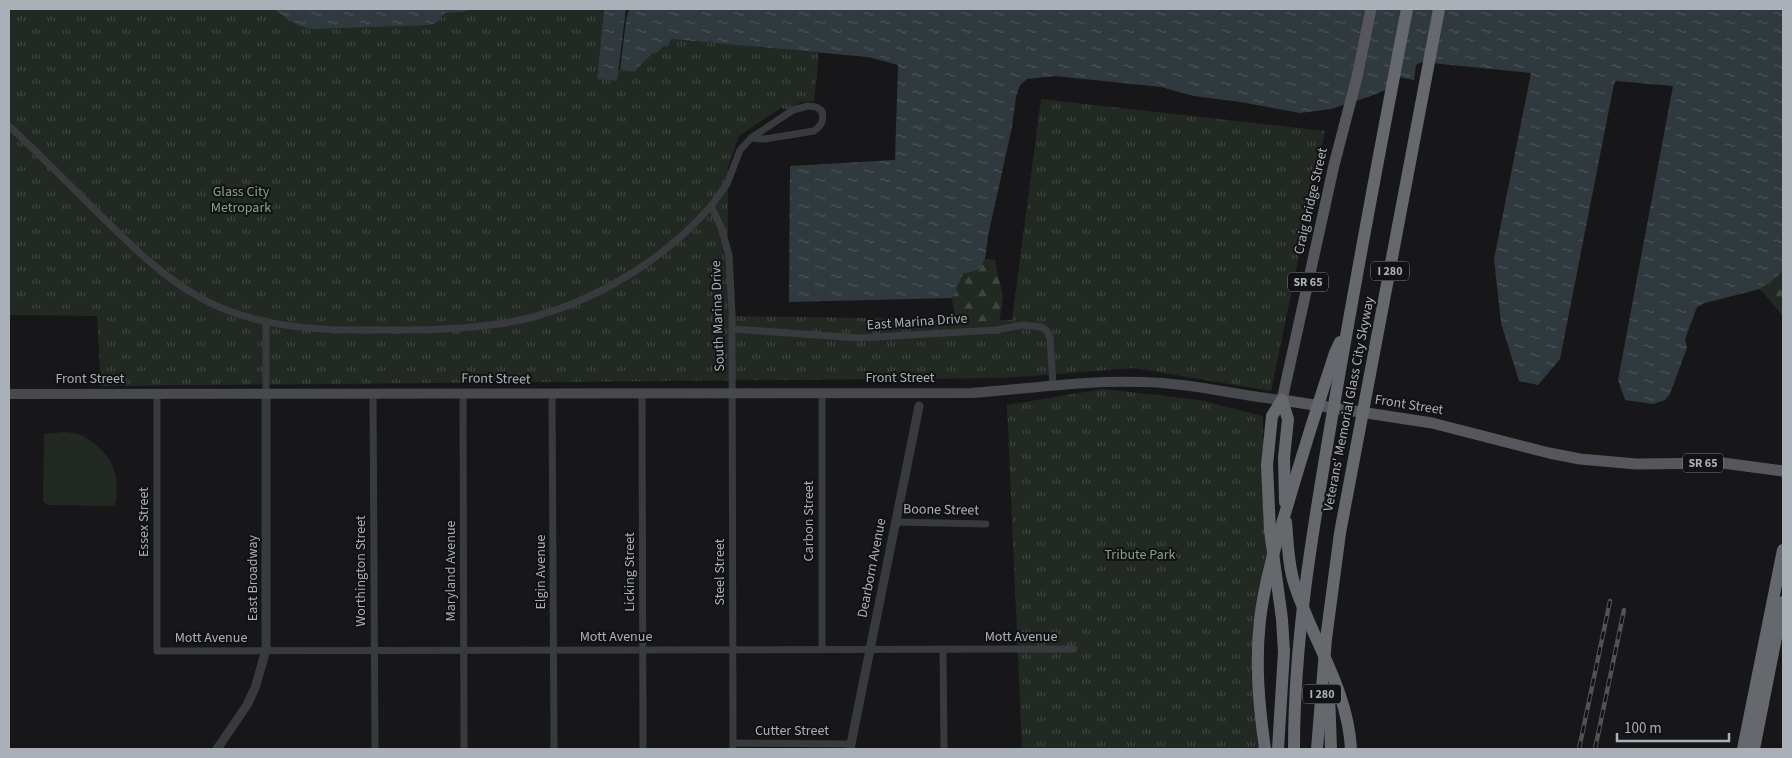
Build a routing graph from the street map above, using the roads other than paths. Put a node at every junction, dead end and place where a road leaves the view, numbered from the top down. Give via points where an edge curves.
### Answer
1 (1371, 9) edge
2 (1406, 9) edge
3 (1439, 9) edge
4 (9, 126) edge
5 (751, 138) junction
6 (711, 206) junction
7 (266, 322) junction
8 (732, 328) junction
9 (1347, 329) junction
10 (1053, 386) junction
11 (922, 392) junction
12 (266, 393) junction
13 (463, 393) junction
14 (822, 393) junction
15 (9, 394) edge
16 (156, 394) junction
17 (373, 394) junction
18 (552, 394) junction
19 (642, 394) junction
20 (732, 394) junction
21 (1282, 400) junction
22 (919, 406) joint
23 (1783, 472) edge
24 (895, 522) junction
25 (986, 524) dead end
26 (1783, 550) edge
27 (1783, 602) edge
28 (1326, 639) junction
29 (870, 649) junction
30 (943, 649) junction
31 (1074, 649) dead end
32 (266, 650) junction
33 (374, 650) junction
34 (464, 650) junction
35 (554, 650) junction
36 (643, 650) junction
37 (733, 650) junction
38 (822, 650) junction
39 (157, 651) joint
40 (733, 746) edge
41 (851, 747) edge
42 (217, 749) edge
43 (375, 749) edge
44 (464, 749) edge
45 (554, 749) edge
46 (643, 749) edge
47 (944, 749) edge
48 (1264, 749) edge
49 (1278, 749) edge
50 (1294, 749) edge
51 (1317, 749) edge
52 (1331, 749) edge
53 (1351, 749) edge
54 (1743, 749) edge
55 (1754, 749) edge

1 - 21 main road, Craig Bridge Street / SR 65
2 - 9 highway, Veterans' Memorial Glass City Skyway / I 280
3 - 28 highway, Veterans' Memorial Glass City Skyway / I 280 via 1340,533
4 - 7 street via 157,269 200,298 242,316
5 - 5 street via 766,139 814,130 823,119 822,111 808,106 793,110
5 - 6 street via 736,157 727,184
6 - 7 street via 681,235 620,281 548,312 500,324 442,330 346,331
6 - 8 street, South Marina Drive via 729,255
7 - 12 street
8 - 10 street, East Marina Drive via 859,338 1023,325 1041,327 1050,338
8 - 20 street, South Marina Drive
9 - 48 highway via 1335,353 1305,445 1267,576 1257,664
9 - 50 highway, Veterans' Memorial Glass City Skyway / I 280 via 1305,584
10 - 11 main road, Front Street via 971,393
10 - 21 main road, Front Street via 1144,382
11 - 14 main road, Front Street
11 - 22 street, Dearborn Avenue
12 - 16 main road, Front Street
12 - 17 main road, Front Street
12 - 32 street, East Broadway
13 - 17 main road, Front Street
13 - 18 main road, Front Street
13 - 34 street, Maryland Avenue
14 - 20 main road, Front Street
14 - 38 street, Carbon Street
15 - 16 main road, Front Street
16 - 39 street, Essex Street
17 - 33 street, Worthington Street
18 - 19 main road, Front Street
18 - 35 street, Elgin Avenue
19 - 20 main road, Front Street
19 - 36 street, Licking Street
20 - 37 street, Steel Street
21 - 23 main road, Front Street / SR 65 via 1432,423 1580,459 1636,464 1717,463
21 - 49 highway via 1272,416 1267,465 1269,522 1284,652
21 - 53 highway via 1288,419 1284,484 1291,573 1342,697
22 - 24 street, Dearborn Avenue
24 - 25 street, Boone Street
24 - 29 street, Dearborn Avenue
26 - 54 highway
27 - 55 highway
28 - 51 highway, Veterans' Memorial Glass City Skyway / I 280
28 - 52 highway
29 - 30 street, Mott Avenue
29 - 38 street, Mott Avenue
29 - 41 street, Dearborn Avenue
30 - 31 street, Mott Avenue
30 - 47 street
32 - 33 street, Mott Avenue
32 - 39 street, Mott Avenue
32 - 42 street, East Broadway via 247,705
33 - 34 street, Mott Avenue
33 - 43 street, Worthington Street
34 - 35 street, Mott Avenue
34 - 44 street, Maryland Avenue
35 - 36 street, Mott Avenue
35 - 45 street, Elgin Avenue
36 - 37 street, Mott Avenue
36 - 46 street, Licking Street
37 - 38 street, Mott Avenue
37 - 40 street, Steel Street
40 - 41 street, Cutter Street

